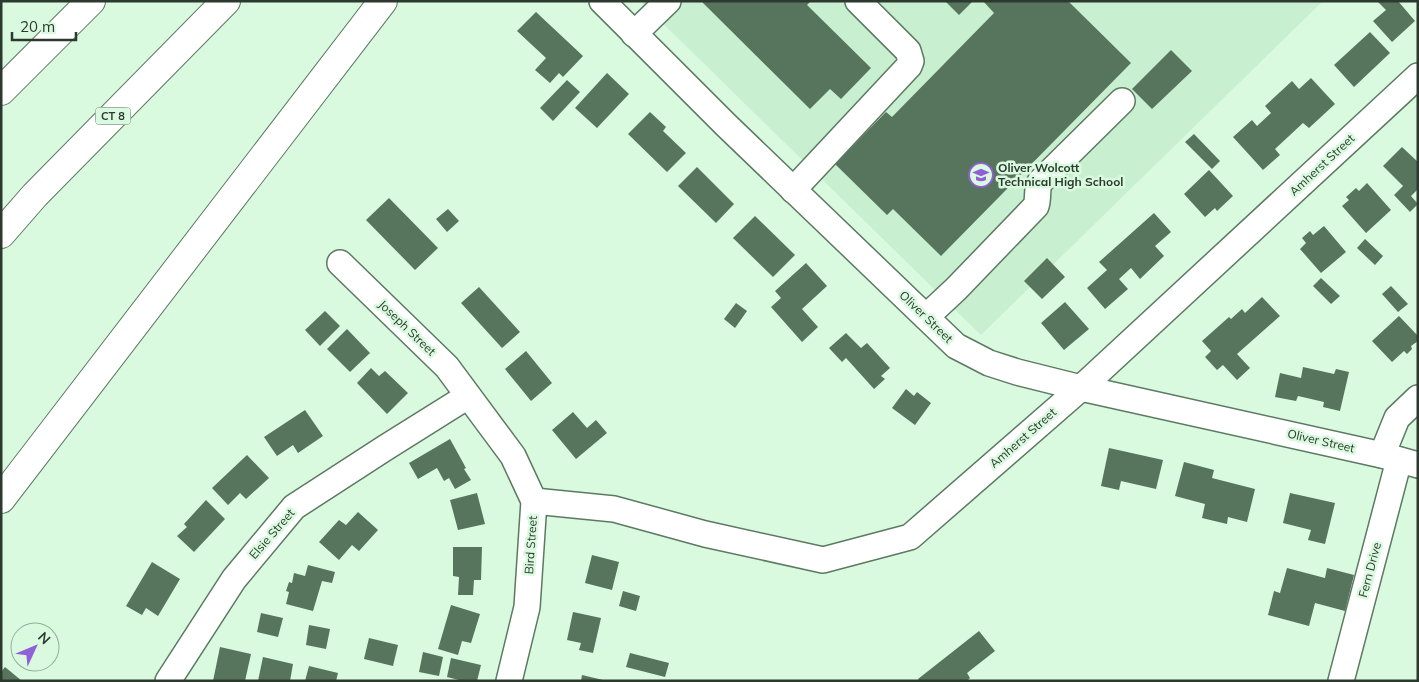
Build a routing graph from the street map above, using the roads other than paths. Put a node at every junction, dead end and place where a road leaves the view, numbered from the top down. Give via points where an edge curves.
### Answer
1 (91, 1) edge
2 (226, 1) edge
3 (383, 1) edge
4 (602, 1) edge
5 (668, 1) edge
6 (858, 1) edge
7 (634, 34) junction
8 (1418, 76) edge
9 (1, 92) edge
10 (1122, 102) dead end
11 (793, 190) junction
12 (1, 234) edge
13 (340, 262) dead end
14 (926, 317) junction
15 (1081, 388) junction
16 (468, 396) junction
17 (1418, 398) edge
18 (1400, 460) edge
19 (1, 499) edge
20 (534, 501) junction
21 (168, 681) edge
22 (509, 681) edge
23 (1341, 681) edge

1 - 9 highway
2 - 12 highway, CT 8 via 35,195
3 - 19 highway
4 - 7 street, Oliver Street
5 - 7 street
6 - 11 street via 908,51 911,61
7 - 11 street, Oliver Street
8 - 15 street, Amherst Street
10 - 14 street via 1040,182 1036,206
11 - 14 street, Oliver Street
13 - 16 street, Joseph Street via 447,367
14 - 15 street, Oliver Street via 956,346 989,363
15 - 18 street, Oliver Street
15 - 20 street, Amherst Street via 910,537 823,560 614,509
16 - 20 street, Bird Street via 513,456
16 - 21 street, Elsie Street via 294,508 234,579
17 - 18 street, Fern Drive via 1397,418
18 - 23 street, Fern Drive
20 - 22 street, Bird Street via 527,607

